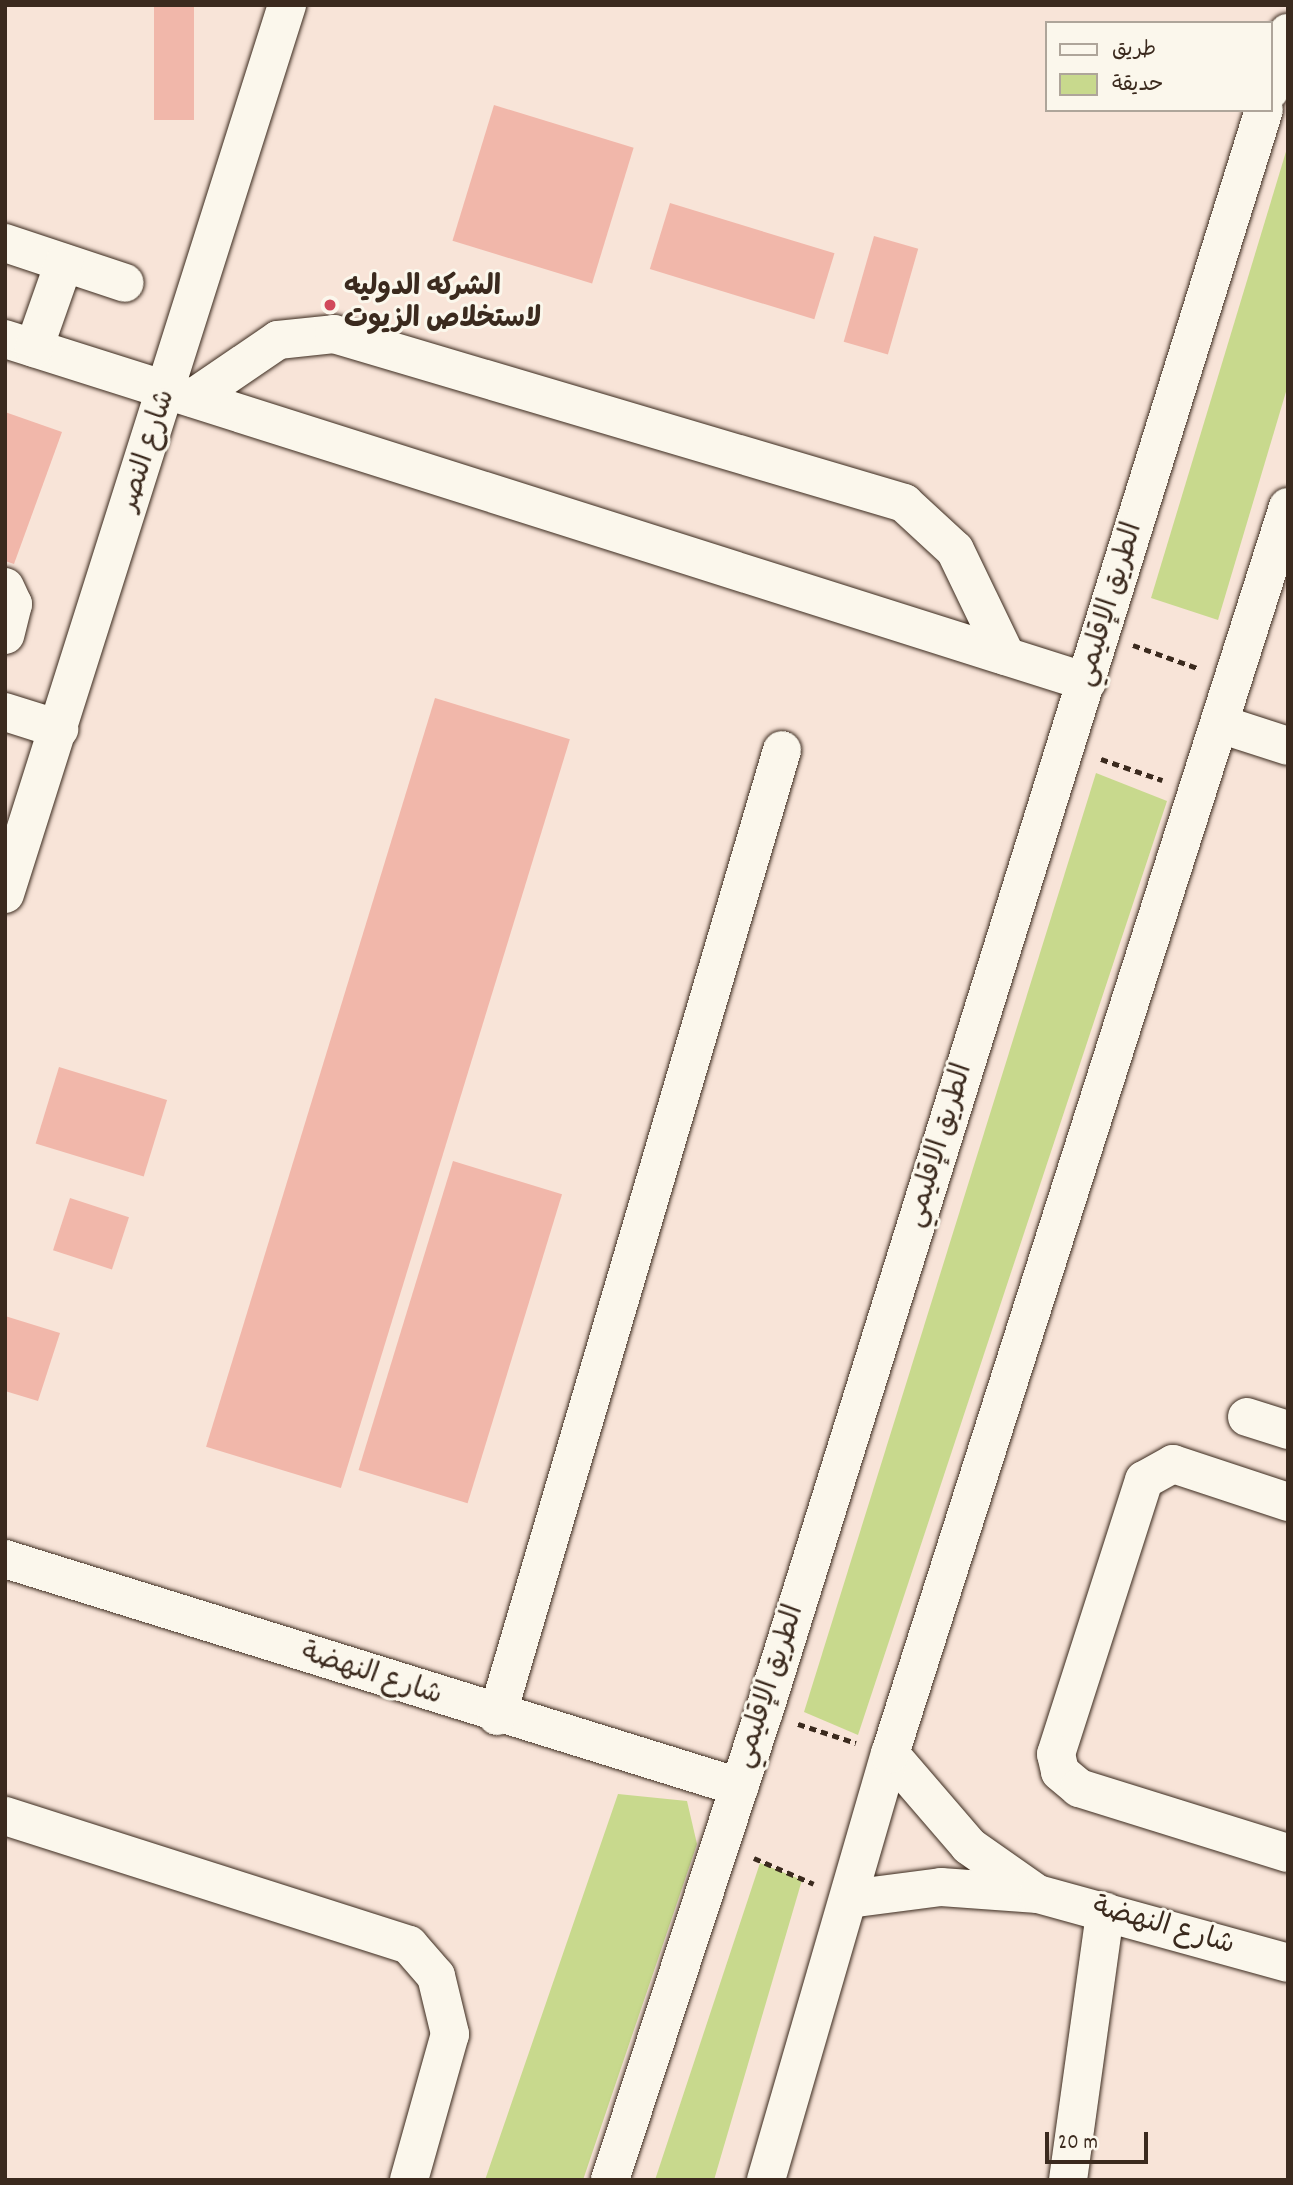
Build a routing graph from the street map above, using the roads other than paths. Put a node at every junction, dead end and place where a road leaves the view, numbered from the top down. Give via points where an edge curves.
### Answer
1 (286, 5) edge
2 (1288, 33) edge
3 (1272, 84) edge
4 (1263, 112) edge
5 (5, 243) edge
6 (64, 262) junction
7 (125, 284) dead end
8 (20, 343) edge
9 (181, 395) junction
10 (1288, 507) edge
11 (5, 587) edge
12 (5, 635) edge
13 (1006, 656) junction
14 (1087, 682) junction
15 (5, 712) edge
16 (1223, 725) junction
17 (59, 729) junction
18 (1288, 746) edge
19 (782, 750) dead end
20 (12, 848) edge
21 (5, 894) edge
22 (1247, 1417) dead end
23 (1288, 1430) edge
24 (1288, 1502) edge
25 (5, 1559) edge
26 (497, 1716) junction
27 (890, 1754) junction
28 (739, 1787) junction
29 (5, 1816) edge
30 (1288, 1853) edge
31 (1038, 1894) junction
32 (849, 1899) junction
33 (1105, 1912) junction
34 (1288, 1964) edge
35 (409, 2180) edge
36 (610, 2180) edge
37 (765, 2180) edge
38 (1069, 2180) edge

1 - 9 main road, شارع النصر
2 - 3 main road
4 - 14 main road, الطريق الإقليمي
5 - 6 main road
6 - 7 main road
6 - 8 main road
8 - 9 main road
9 - 13 main road
9 - 13 main road via 278,340 334,334 904,503 955,550
9 - 17 main road, شارع النصر
10 - 16 main road
11 - 12 main road via 13,604
13 - 14 main road
14 - 28 main road, الطريق الإقليمي
15 - 17 main road
16 - 18 main road
16 - 27 main road
17 - 20 main road, شارع النصر
19 - 26 main road
20 - 21 main road, شارع النصر
22 - 23 main road
24 - 30 main road via 1173,1464 1143,1480 1056,1754 1059,1772 1079,1788
25 - 26 main road, شارع النهضة
26 - 28 main road, شارع النهضة
27 - 31 main road, شارع النهضة via 969,1846
27 - 32 main road
28 - 36 main road, الطريق الإقليمي
29 - 35 main road via 409,1945 436,1976 450,2034
31 - 32 main road, شارع النهضة via 941,1887
31 - 33 main road, شارع النهضة
32 - 37 main road
33 - 34 main road, شارع النهضة
33 - 38 main road

